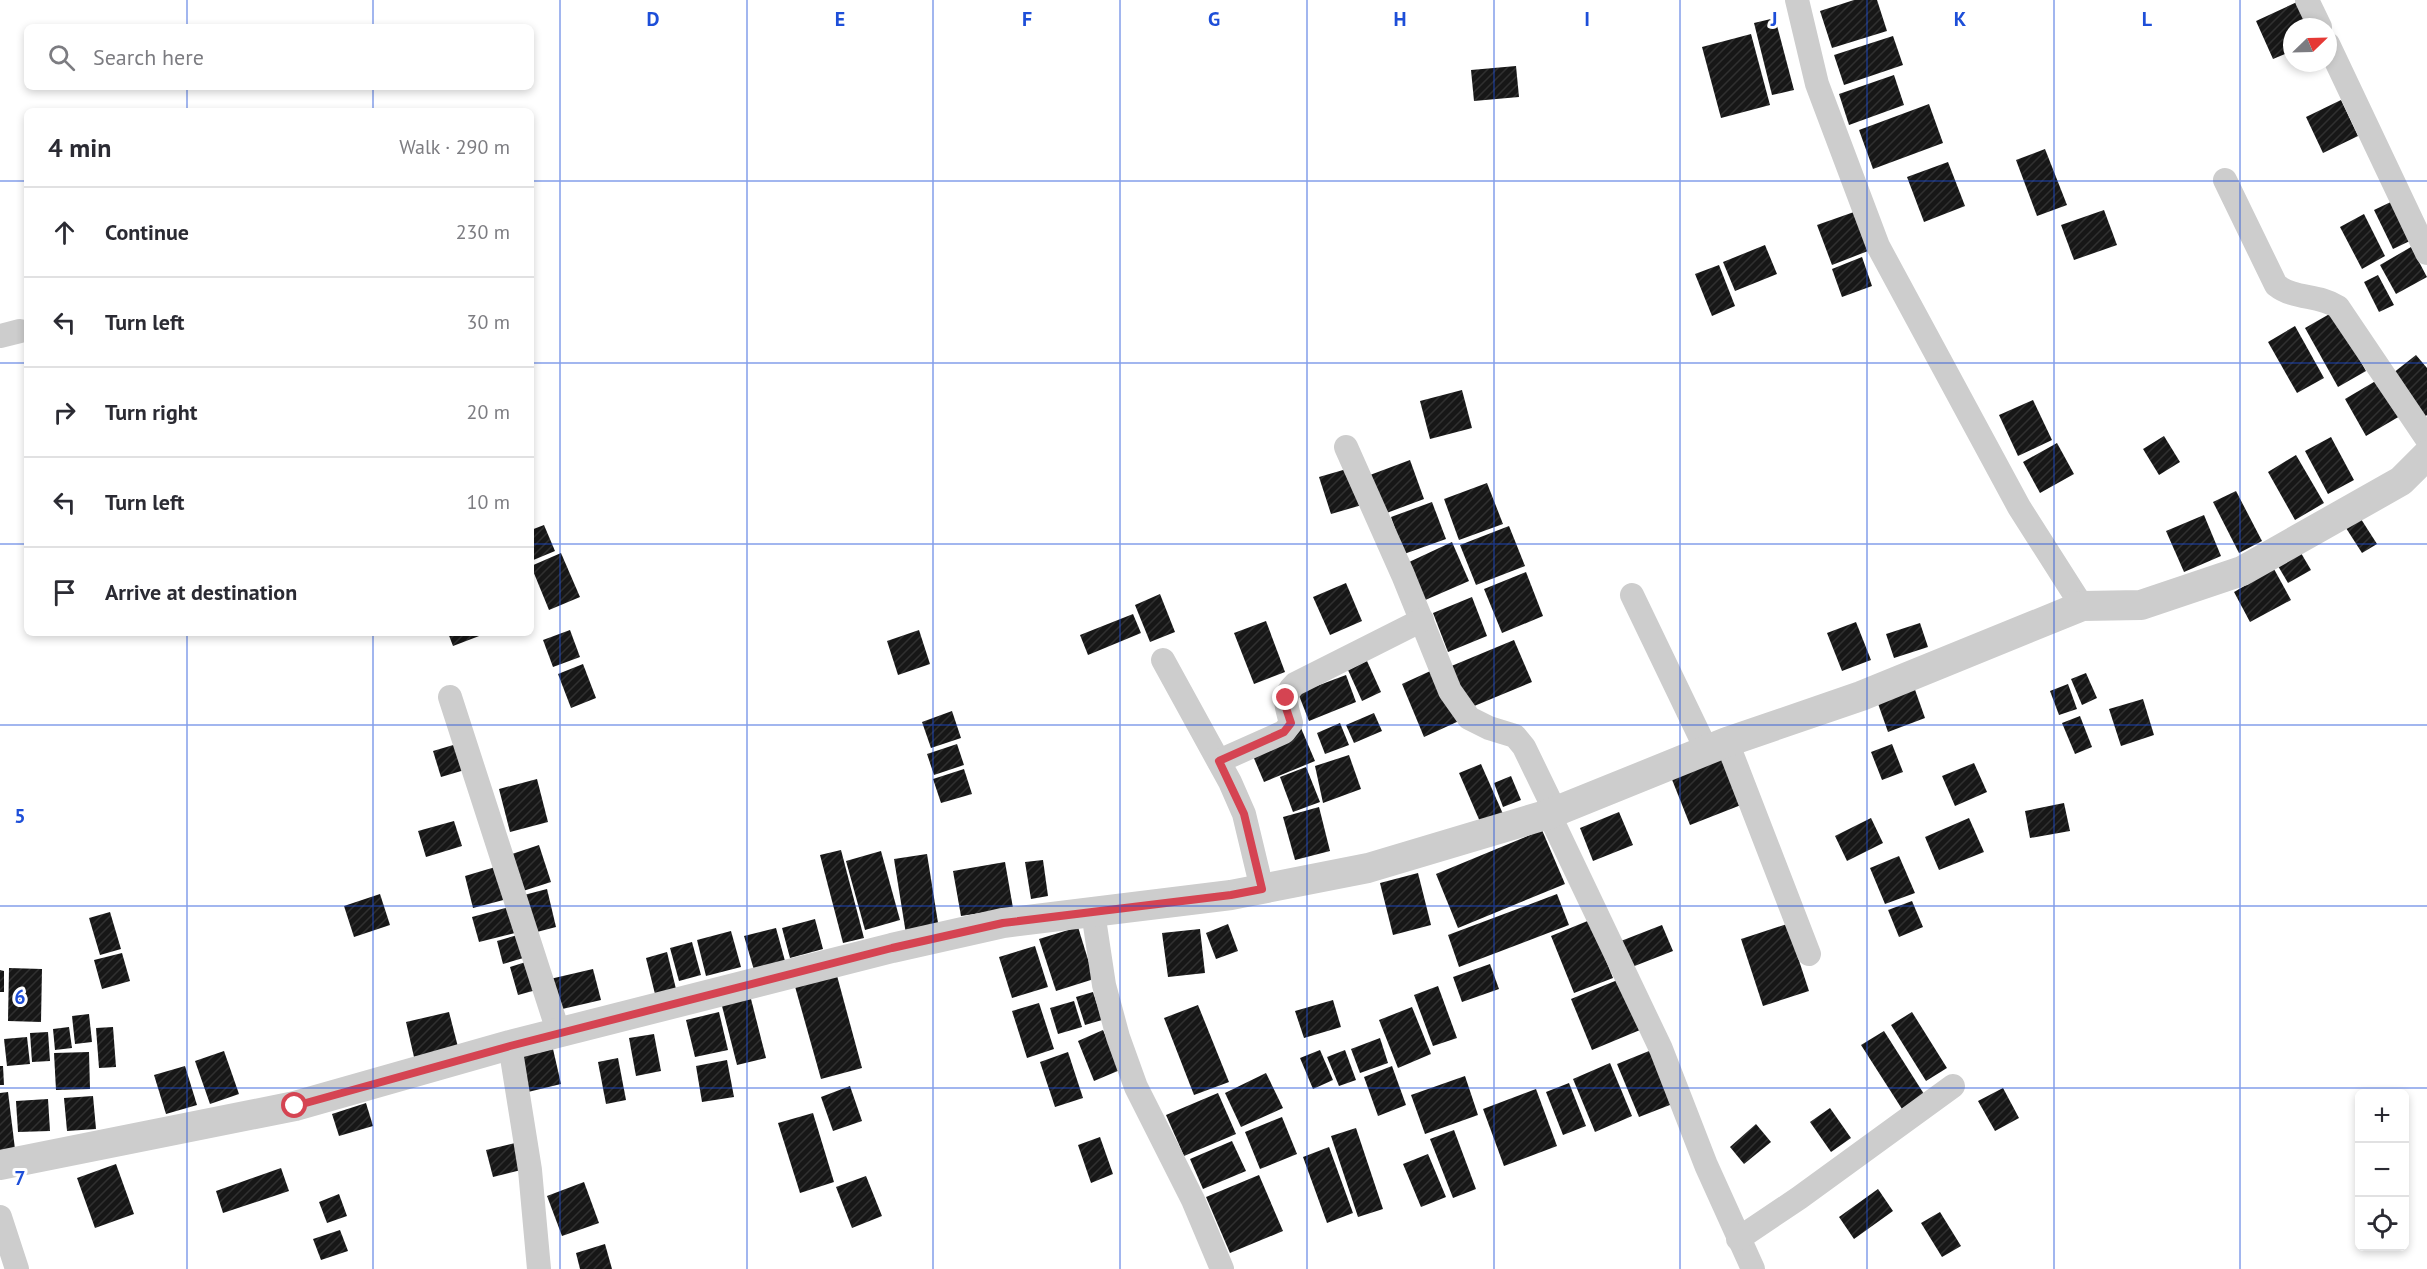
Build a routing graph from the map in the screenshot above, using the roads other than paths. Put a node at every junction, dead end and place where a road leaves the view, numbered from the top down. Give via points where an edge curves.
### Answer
1 (1797, 0) edge
2 (2307, 0) edge
3 (2316, 18) edge
4 (2337, 63) edge
5 (2225, 180) dead end
6 (2427, 253) edge
7 (2427, 439) edge
8 (1346, 447) dead end
9 (2427, 455) edge
10 (1632, 595) dead end
11 (2082, 606) junction
12 (1422, 620) junction
13 (1163, 660) dead end
14 (450, 697) dead end
15 (1717, 747) junction
16 (1219, 761) junction
17 (1552, 812) junction
18 (1262, 889) junction
19 (1093, 912) junction
20 (1809, 954) dead end
21 (559, 1034) junction
22 (510, 1046) junction
23 (1953, 1086) dead end
24 (0, 1165) edge
25 (0, 1217) edge
26 (1738, 1239) junction
27 (17, 1269) edge
28 (539, 1269) edge
29 (1222, 1269) edge
30 (1753, 1269) edge

1 - 11 street via 1817,84 1878,246 2019,507
2 - 3 street
4 - 6 street
5 - 7 street via 2276,285 2287,293 2338,307
8 - 12 street
9 - 11 street via 2401,481 2242,571 2141,605
10 - 15 street
11 - 15 street via 1861,696
12 - 16 street via 1296,684 1286,698 1290,727
12 - 17 street via 1450,691 1469,718 1515,736 1537,770
13 - 16 street
14 - 21 street
15 - 17 street
15 - 20 street
16 - 18 street via 1244,814
17 - 18 street via 1368,868
17 - 26 street via 1661,1049
18 - 19 street
19 - 21 street via 1003,923 892,948
19 - 29 street via 1104,985 1136,1088 1193,1200
21 - 22 street
22 - 24 street via 295,1106
22 - 28 street via 530,1170
23 - 26 street
25 - 27 street
26 - 30 street

